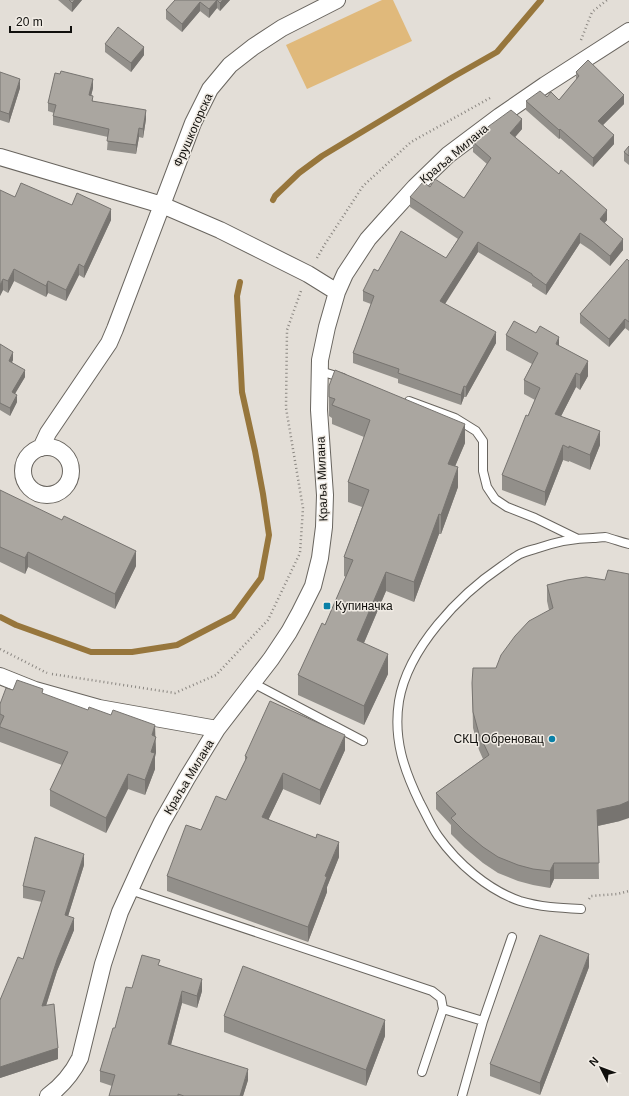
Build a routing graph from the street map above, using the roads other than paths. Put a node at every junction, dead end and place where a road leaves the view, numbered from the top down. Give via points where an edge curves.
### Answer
1 (337, 0) edge
2 (629, 31) edge
3 (0, 156) edge
4 (162, 205) junction
5 (337, 292) junction
6 (320, 371) junction
7 (348, 380) edge
8 (398, 398) edge
9 (41, 448) dead end
10 (576, 538) junction
11 (629, 544) edge
12 (0, 676) edge
13 (253, 683) junction
14 (217, 729) junction
15 (363, 741) dead end
16 (130, 890) junction
17 (581, 909) road end
18 (512, 937) dead end
19 (443, 1008) junction
20 (483, 1021) junction
21 (422, 1072) dead end
22 (65, 1089) edge
23 (48, 1096) edge
24 (462, 1096) edge

1 - 4 street, Фрушкогорска via 282,28 230,65 210,89 193,123
2 - 5 street, Краља Милана via 545,85 448,155 368,239 345,274
3 - 4 street
4 - 5 street via 220,230 308,274
4 - 9 street, Фрушкогорска via 115,330 48,433
5 - 6 street, Краља Милана via 327,327
6 - 7 lane
6 - 13 street, Краља Милана via 324,527 320,558 313,586 300,612
8 - 10 lane via 456,418 476,431 483,440 483,471 487,487 495,499 506,507
10 - 11 lane via 605,537
10 - 17 lane via 551,543 520,554 490,574 463,597 431,633 415,657 404,680 397,730 402,759 410,782 437,835 460,862 486,883 519,900 540,906
12 - 14 street via 35,690 98,708
13 - 14 street, Краља Милана
13 - 15 lane
14 - 16 street, Краља Милана via 162,822
16 - 19 lane via 432,990 441,998
16 - 22 street, Краља Милана via 103,964 80,1058
18 - 20 lane
19 - 20 lane
19 - 21 lane
20 - 24 lane
22 - 23 street, Краља Милана

